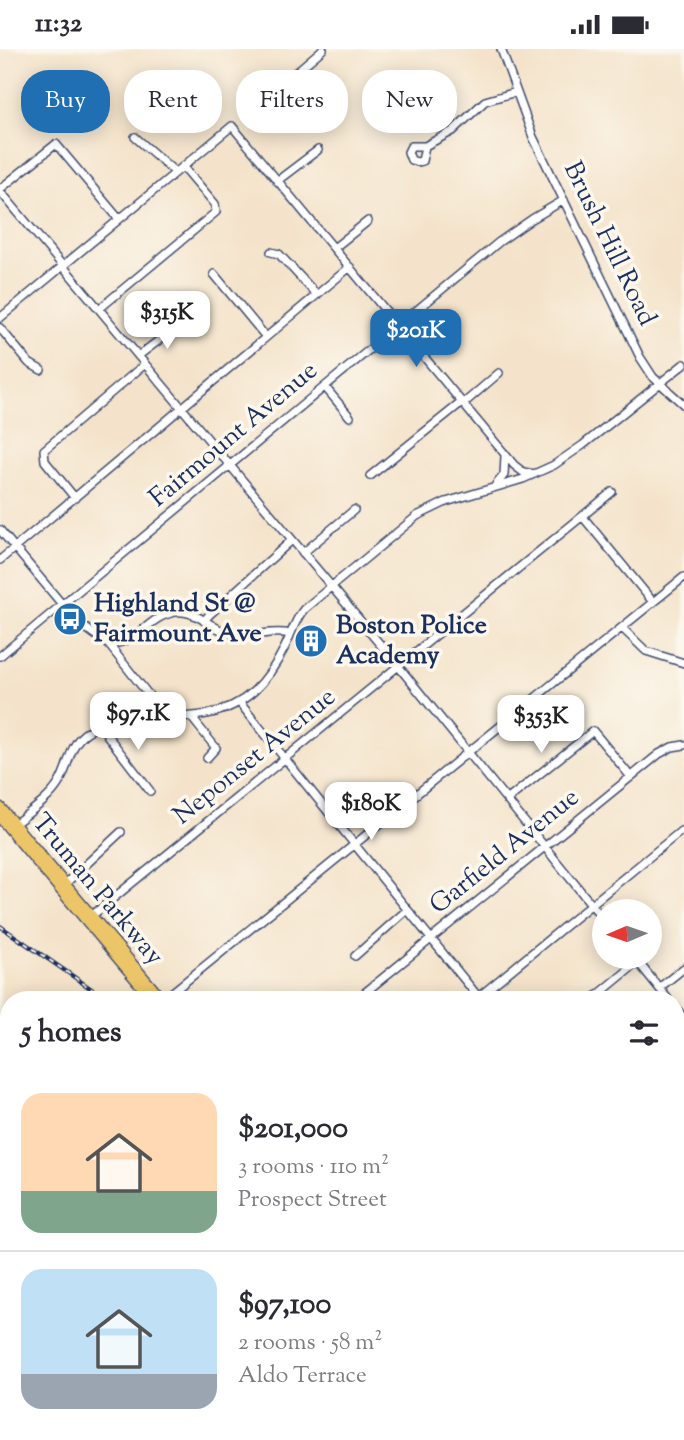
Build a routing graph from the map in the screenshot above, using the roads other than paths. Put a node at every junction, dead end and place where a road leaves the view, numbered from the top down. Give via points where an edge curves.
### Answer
1 (323, 49) edge
2 (501, 49) edge
3 (298, 70) edge
4 (516, 92) junction
5 (135, 137) dead end
6 (425, 146) dead end
7 (318, 150) dead end
8 (183, 166) junction
9 (175, 172) junction
10 (277, 181) junction
11 (0, 190) edge
12 (564, 200) junction
13 (119, 219) junction
14 (368, 221) dead end
15 (334, 248) junction
16 (271, 252) dead end
17 (62, 266) junction
18 (350, 267) junction
19 (214, 274) dead end
20 (317, 295) junction
21 (99, 309) junction
22 (0, 318) edge
23 (170, 325) dead end
24 (398, 326) junction
25 (0, 328) edge
26 (266, 337) junction
27 (138, 356) junction
28 (145, 364) junction
29 (684, 364) edge
30 (41, 369) dead end
31 (499, 373) dead end
32 (660, 383) junction
33 (325, 387) junction
34 (463, 403) junction
35 (684, 405) edge
36 (182, 408) junction
37 (350, 417) dead end
38 (504, 452) junction
39 (230, 465) junction
40 (536, 474) junction
41 (370, 476) dead end
42 (492, 489) junction
43 (612, 492) dead end
44 (75, 498) junction
45 (354, 510) dead end
46 (583, 517) junction
47 (0, 530) edge
48 (292, 540) junction
49 (15, 548) junction
50 (303, 553) junction
51 (0, 560) edge
52 (684, 577) edge
53 (332, 587) junction
54 (653, 602) junction
55 (62, 605) junction
56 (204, 621) junction
57 (622, 628) junction
58 (290, 634) junction
59 (109, 645) junction
60 (0, 656) edge
61 (684, 663) edge
62 (399, 667) junction
63 (239, 702) junction
64 (192, 717) junction
65 (162, 719) junction
66 (103, 725) junction
67 (684, 745) edge
68 (469, 753) junction
69 (207, 758) dead end
70 (285, 759) junction
71 (631, 777) junction
72 (150, 791) dead end
73 (507, 800) junction
74 (0, 807) edge
75 (0, 818) edge
76 (11, 826) junction
77 (681, 831) dead end
78 (121, 832) dead end
79 (354, 845) junction
80 (545, 847) junction
81 (65, 884) junction
82 (599, 899) edge
83 (592, 905) joint
84 (407, 910) junction
85 (89, 918) junction
86 (431, 939) junction
87 (355, 956) dead end
88 (684, 968) edge
89 (626, 969) edge
90 (643, 969) edge
91 (659, 988) junction
92 (146, 991) edge
93 (156, 991) edge
94 (173, 991) edge
95 (367, 991) edge
96 (472, 991) edge
97 (487, 991) edge
98 (602, 991) edge
99 (661, 991) edge

1 - 3 street
2 - 4 street, Brush Hill Road
4 - 6 street via 482,102 459,127
4 - 12 street, Brush Hill Road
5 - 9 street
7 - 10 street
8 - 9 street
8 - 10 street via 232,126
8 - 21 street via 215,204 216,212
9 - 13 street
10 - 15 street
11 - 13 street via 56,144
11 - 17 street
12 - 24 street, Fairmount Avenue via 502,239
12 - 32 street, Brush Hill Road via 640,357
13 - 17 street
14 - 15 street
15 - 18 street
16 - 20 street via 279,254
17 - 21 street
17 - 22 street
18 - 20 street
18 - 24 street
19 - 26 street
20 - 26 street
21 - 27 street
23 - 27 street
24 - 33 street, Fairmount Avenue
24 - 34 street
25 - 30 street via 29,363
26 - 36 street
27 - 28 street
28 - 36 street
28 - 44 street via 44,450 45,461
29 - 32 street
31 - 34 street
32 - 35 street, Brush Hill Road
32 - 40 street via 575,452
33 - 37 street
33 - 39 street, Fairmount Avenue
34 - 38 street
34 - 41 street
36 - 39 street
36 - 44 street
38 - 40 street via 520,470
38 - 42 street via 505,471
39 - 48 street
39 - 55 street, Fairmount Avenue
40 - 42 street
42 - 53 street via 421,514
43 - 46 street, Neponset Avenue
44 - 49 street
45 - 50 street
46 - 54 street
46 - 62 street, Neponset Avenue
47 - 49 street
48 - 50 street
48 - 56 street
49 - 51 street
49 - 55 street
50 - 53 street
52 - 54 street
53 - 58 street via 301,612
53 - 62 street
54 - 57 street
55 - 59 street
55 - 60 street, Fairmount Avenue
56 - 58 street via 238,635
56 - 59 street via 186,612 171,613 131,639
57 - 61 street via 646,651
57 - 68 street
58 - 63 street via 266,677
59 - 65 street via 159,708
62 - 68 street
62 - 70 street, Neponset Avenue
63 - 64 street
63 - 70 street
64 - 65 street
64 - 69 street via 216,748
65 - 66 street
66 - 72 street
66 - 76 street via 80,738 55,789
67 - 71 street, Garfield Avenue via 663,751
68 - 73 street
68 - 79 street
70 - 79 street
70 - 85 street, Neponset Avenue
71 - 73 street via 593,731
71 - 80 street, Garfield Avenue
73 - 80 street
74 - 76 main road, Truman Parkway
75 - 76 main road, Truman Parkway
76 - 81 main road, Truman Parkway
76 - 85 main road, Truman Parkway
77 - 82 street
78 - 81 street
79 - 84 street
79 - 94 street
80 - 83 street
80 - 86 street, Garfield Avenue
81 - 85 main road, Truman Parkway
83 - 97 street
84 - 86 street
84 - 87 street
85 - 92 main road, Truman Parkway
85 - 93 main road, Truman Parkway
86 - 95 street, Garfield Avenue
86 - 96 street
88 - 91 street
89 - 98 street
90 - 91 street
91 - 99 street

